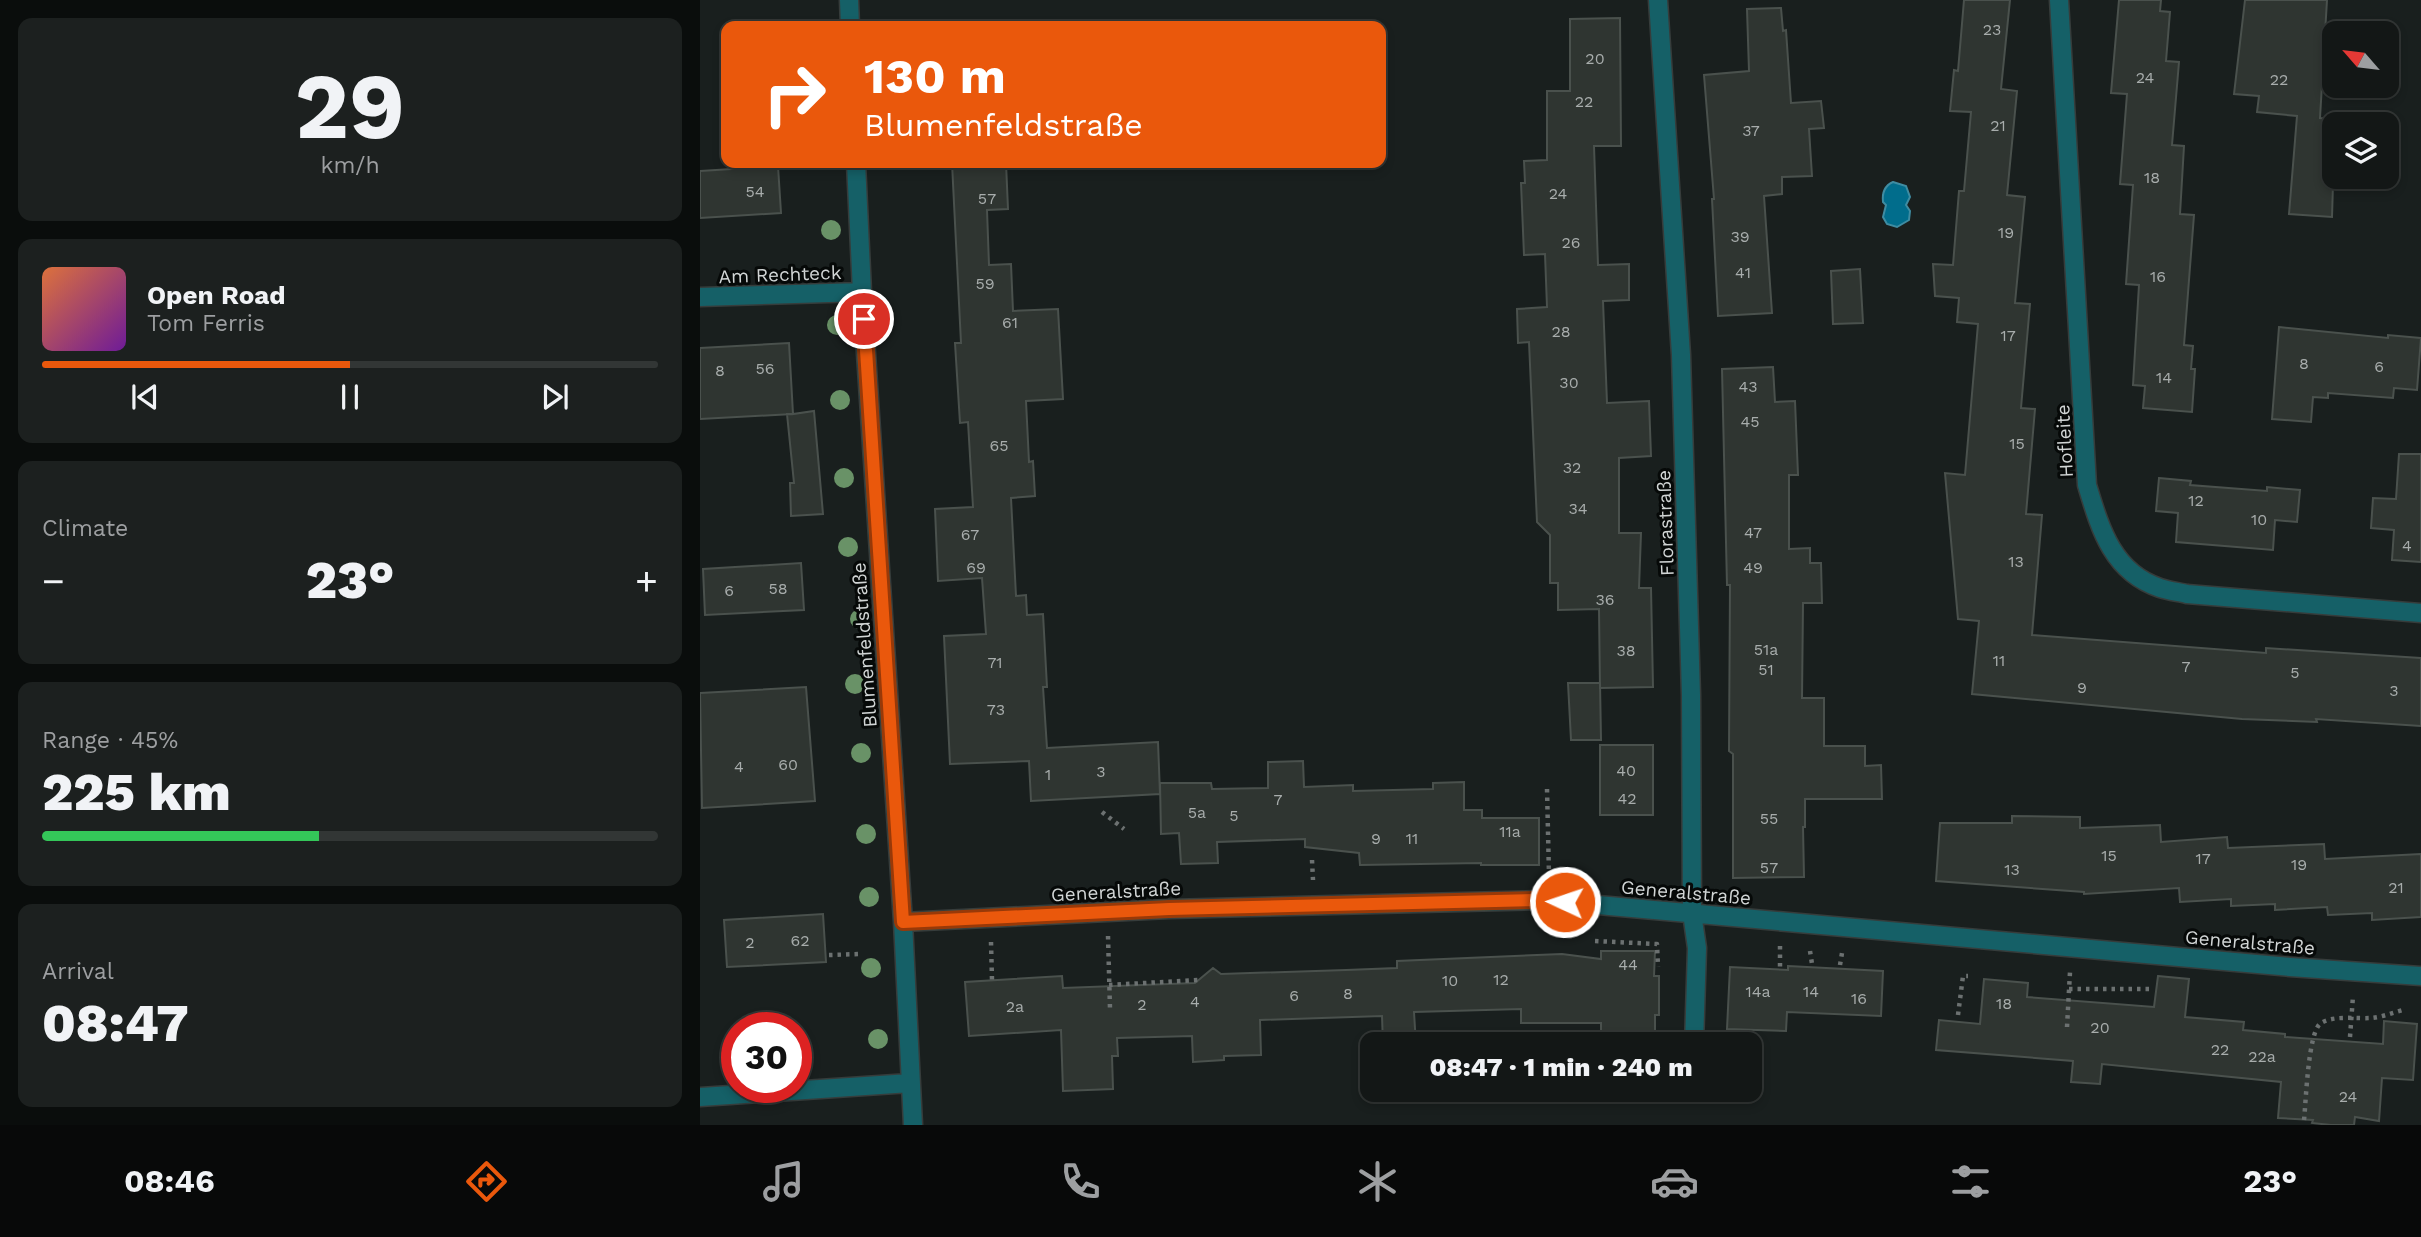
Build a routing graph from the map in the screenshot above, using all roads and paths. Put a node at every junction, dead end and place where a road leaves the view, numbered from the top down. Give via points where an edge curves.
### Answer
1 (849, 0) edge
2 (1658, 0) edge
3 (2059, 0) edge
4 (850, 21) edge
5 (856, 168) edge
6 (862, 292) junction
7 (700, 298) edge
8 (2421, 613) edge
9 (1547, 789) dead end
10 (1102, 813) dead end
11 (1124, 829) dead end
12 (1549, 901) junction
13 (1108, 912) junction
14 (1692, 913) junction
15 (991, 918) junction
16 (903, 922) junction
17 (1594, 941) dead end
18 (2071, 948) junction
19 (861, 954) dead end
20 (830, 955) dead end
21 (1658, 967) dead end
22 (2356, 971) junction
23 (1968, 976) dead end
24 (2421, 976) edge
25 (992, 980) dead end
26 (1198, 980) dead end
27 (1109, 985) junction
28 (2069, 989) junction
29 (2152, 989) dead end
30 (1110, 1009) dead end
31 (2403, 1010) dead end
32 (1958, 1015) dead end
33 (2351, 1019) junction
34 (2067, 1027) dead end
35 (1694, 1032) edge
36 (2350, 1037) dead end
37 (910, 1083) junction
38 (700, 1097) edge
39 (2304, 1120) dead end
40 (913, 1125) edge

1 - 4 street
2 - 14 street, Florastraße via 1681,355
3 - 8 street, Hofleite via 2087,485 2107,544 2134,572 2161,589
5 - 6 street, Blumenfeldstraße
6 - 7 street, Am Rechteck
6 - 16 street, Blumenfeldstraße
9 - 12 path
10 - 11 path
12 - 13 street, Generalstraße
12 - 14 street, Generalstraße
13 - 15 street, Generalstraße
13 - 27 path
14 - 18 street, Generalstraße
14 - 35 street, Florastraße via 1697,948
15 - 16 street, Generalstraße
15 - 25 path
16 - 37 street, Blumenfeldstraße
17 - 21 path via 1657,944
18 - 22 street, Generalstraße
18 - 28 path
19 - 20 path
22 - 24 street, Generalstraße
22 - 33 path
23 - 32 path via 1963,976
26 - 27 path
27 - 30 path
28 - 29 path
28 - 34 path
31 - 33 path
33 - 36 path
33 - 39 path via 2331,1020 2316,1028
37 - 38 street
37 - 40 street, Blumenfeldstraße

